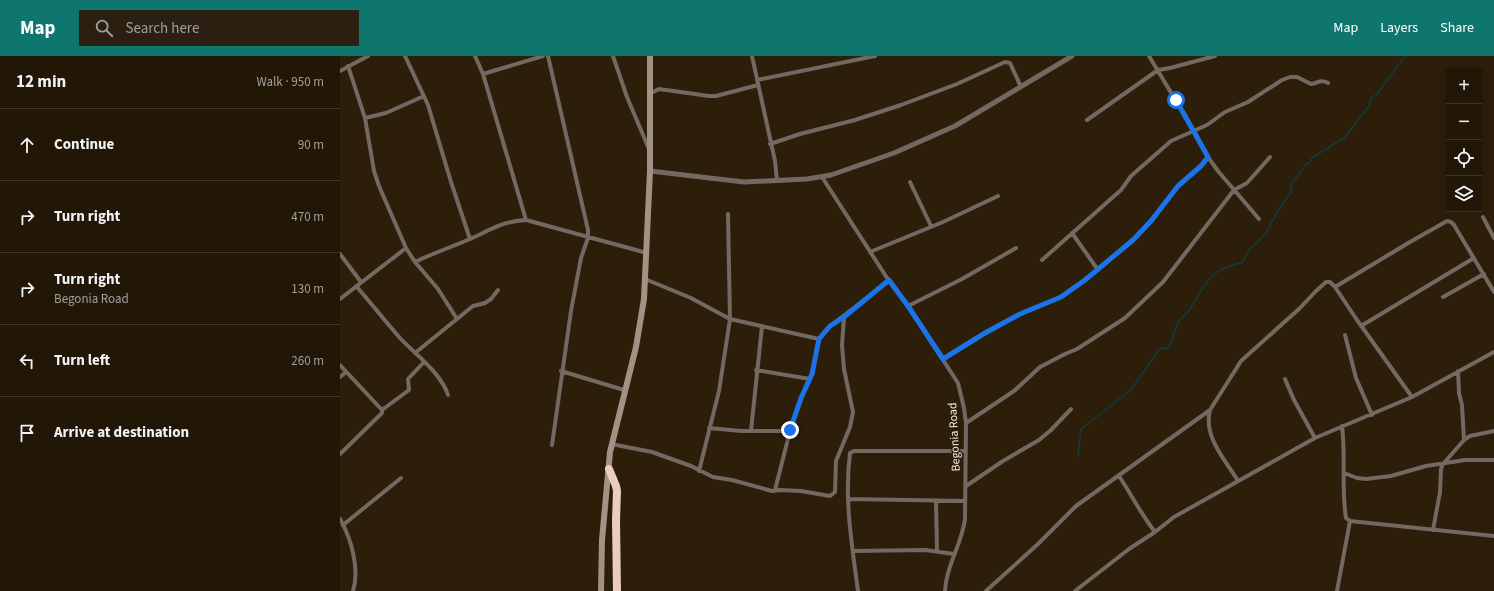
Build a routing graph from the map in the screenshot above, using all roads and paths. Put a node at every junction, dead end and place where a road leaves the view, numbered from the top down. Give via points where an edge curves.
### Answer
1 (368, 56) edge
2 (405, 56) edge
3 (475, 56) edge
4 (543, 56) edge
5 (548, 56) edge
6 (613, 56) edge
7 (650, 56) edge
8 (752, 56) edge
9 (875, 56) edge
10 (1072, 56) edge
11 (1149, 56) edge
12 (1215, 56) edge
13 (348, 66) junction
14 (1158, 70) junction
15 (340, 71) edge
16 (483, 74) junction
17 (757, 80) junction
18 (1328, 84) dead end
19 (758, 85) junction
20 (1021, 87) junction
21 (650, 94) junction
22 (424, 96) junction
23 (365, 118) junction
24 (1087, 120) dead end
25 (1194, 131) junction
26 (770, 144) junction
27 (650, 151) junction
28 (1208, 157) junction
29 (1270, 157) dead end
30 (650, 171) junction
31 (822, 177) junction
32 (777, 180) junction
33 (910, 182) dead end
34 (1234, 190) junction
35 (998, 196) dead end
36 (728, 214) dead end
37 (1483, 218) dead end
38 (1259, 219) dead end
39 (526, 220) junction
40 (931, 226) junction
41 (1072, 233) junction
42 (588, 238) junction
43 (1494, 238) edge
44 (470, 239) junction
45 (406, 248) junction
46 (1016, 248) dead end
47 (870, 252) junction
48 (647, 253) junction
49 (340, 254) edge
50 (1474, 258) junction
51 (1042, 260) dead end
52 (415, 262) junction
53 (1098, 270) junction
54 (1484, 274) junction
55 (645, 279) junction
56 (889, 280) junction
57 (361, 282) junction
58 (356, 286) junction
59 (1335, 287) junction
60 (498, 290) dead end
61 (1494, 292) edge
62 (1443, 297) dead end
63 (340, 299) edge
64 (908, 306) junction
65 (844, 317) junction
66 (457, 319) junction
67 (730, 319) junction
68 (762, 326) junction
69 (1361, 326) junction
70 (1345, 335) dead end
71 (819, 339) junction
72 (1494, 352) edge
73 (415, 353) junction
74 (943, 359) junction
75 (424, 362) junction
76 (340, 365) edge
77 (756, 370) junction
78 (561, 371) junction
79 (1458, 371) junction
80 (346, 372) junction
81 (340, 377) edge
82 (810, 379) junction
83 (1285, 379) dead end
84 (624, 390) junction
85 (448, 395) dead end
86 (1412, 397) junction
87 (1071, 409) dead end
88 (382, 410) junction
89 (1210, 410) junction
90 (1372, 415) junction
91 (966, 423) junction
92 (1342, 426) junction
93 (709, 428) junction
94 (790, 430) junction
95 (751, 431) junction
96 (1494, 431) edge
97 (1315, 438) junction
98 (1464, 440) junction
99 (611, 444) junction
100 (552, 445) dead end
101 (964, 451) junction
102 (340, 454) edge
103 (1494, 460) edge
104 (1443, 464) junction
105 (609, 469) junction
106 (699, 471) junction
107 (1344, 473) junction
108 (1119, 476) junction
109 (401, 478) dead end
110 (1238, 481) junction
111 (966, 486) junction
112 (775, 490) junction
113 (848, 499) junction
114 (936, 501) junction
115 (965, 501) junction
116 (340, 519) edge
117 (1350, 521) junction
118 (344, 525) junction
119 (1434, 530) junction
120 (1155, 532) junction
121 (1494, 536) edge
122 (937, 550) junction
123 (853, 552) junction
124 (954, 554) junction
125 (353, 591) edge
126 (601, 591) edge
127 (617, 591) edge
128 (858, 591) edge
129 (945, 591) edge
130 (986, 591) edge
131 (1075, 591) edge
132 (1337, 591) edge

1 - 13 street
2 - 22 street
3 - 16 street
4 - 16 street
5 - 42 street via 588,225
6 - 27 street
7 - 21 main road
8 - 17 street
9 - 17 street
10 - 20 street
11 - 14 street
12 - 14 street
13 - 15 street
13 - 23 street
14 - 24 street
14 - 25 street
16 - 39 street
17 - 19 street
18 - 25 street via 1324,81 1310,84 1297,77 1290,77
19 - 21 street via 716,96 698,96 658,89
19 - 26 street
20 - 26 street via 1010,63 1005,62 901,105
20 - 31 street via 955,126 894,153
21 - 27 main road
22 - 23 street via 386,113
22 - 44 street
23 - 45 street via 374,171
25 - 28 street
25 - 41 street via 1171,141 1130,176 1120,190
26 - 32 street
27 - 30 main road
28 - 34 street
28 - 53 street via 1178,186 1133,240
29 - 34 street via 1247,183
30 - 32 street via 744,182
30 - 48 main road
31 - 32 street
31 - 47 street, Begonia Road
33 - 40 street
34 - 38 street
34 - 91 street via 1163,282 1125,318 1077,349 1040,367 1014,391
35 - 40 street
36 - 67 street
37 - 43 street
39 - 42 street
39 - 44 street via 500,224
40 - 47 street
41 - 51 street
41 - 53 street
42 - 48 street
42 - 78 street via 581,258
44 - 52 street
45 - 52 street
45 - 57 street
46 - 64 street via 962,280
47 - 56 street, Begonia Road
48 - 55 main road
49 - 57 street
50 - 54 street
50 - 59 street via 1454,225 1447,221
50 - 69 street
52 - 66 street via 438,288
53 - 74 street via 1061,297 1020,314
54 - 61 street
54 - 62 street
55 - 67 street via 691,298
55 - 84 main road via 640,326
56 - 64 street, Begonia Road
56 - 65 street
57 - 58 street
58 - 63 street
58 - 73 street
59 - 69 street
59 - 89 street via 1326,282 1241,361
60 - 66 street via 491,299 473,306
64 - 74 street, Begonia Road
65 - 71 street via 830,326
65 - 112 street via 844,369 853,412 836,462 835,492 830,496 801,490
66 - 73 street
67 - 68 street
67 - 93 street via 719,391
68 - 71 street
68 - 77 street
69 - 86 street
70 - 90 street via 1356,378
71 - 82 street
72 - 79 street
73 - 75 street
74 - 91 street, Begonia Road via 958,383
75 - 85 street via 446,387
75 - 88 street via 408,379 409,390
76 - 80 street
77 - 82 street
77 - 95 street
78 - 84 street
78 - 100 street
79 - 86 street
79 - 98 street
80 - 81 street
80 - 88 street
82 - 94 street
83 - 97 street
84 - 99 main road
86 - 90 street
87 - 111 street via 1039,440
88 - 102 street via 380,417
89 - 108 street
89 - 110 street via 1210,433
90 - 92 street
91 - 101 street, Begonia Road
92 - 97 street
92 - 107 street
93 - 95 street
93 - 106 street
94 - 95 street
94 - 112 street
96 - 98 street via 1473,434
97 - 110 street
98 - 104 street
99 - 105 main road
99 - 106 street via 652,452
101 - 111 street, Begonia Road
101 - 113 street via 854,451 850,453
103 - 104 street via 1465,460
104 - 107 street via 1392,476 1366,479
104 - 119 street
105 - 126 main road via 602,540
105 - 127 highway via 617,491
106 - 112 street via 713,477
107 - 117 street via 1344,503 1346,518
108 - 120 street
108 - 130 street via 1076,506
109 - 118 street
110 - 120 street via 1174,517
111 - 115 street, Begonia Road
113 - 114 street
113 - 123 street
114 - 115 street
114 - 122 street
115 - 124 street, Begonia Road via 964,527
116 - 118 street
117 - 119 street
117 - 132 street
118 - 125 street via 355,559 356,582
119 - 121 street
120 - 131 street
122 - 123 street
122 - 124 street
123 - 128 street
124 - 129 street, Begonia Road

